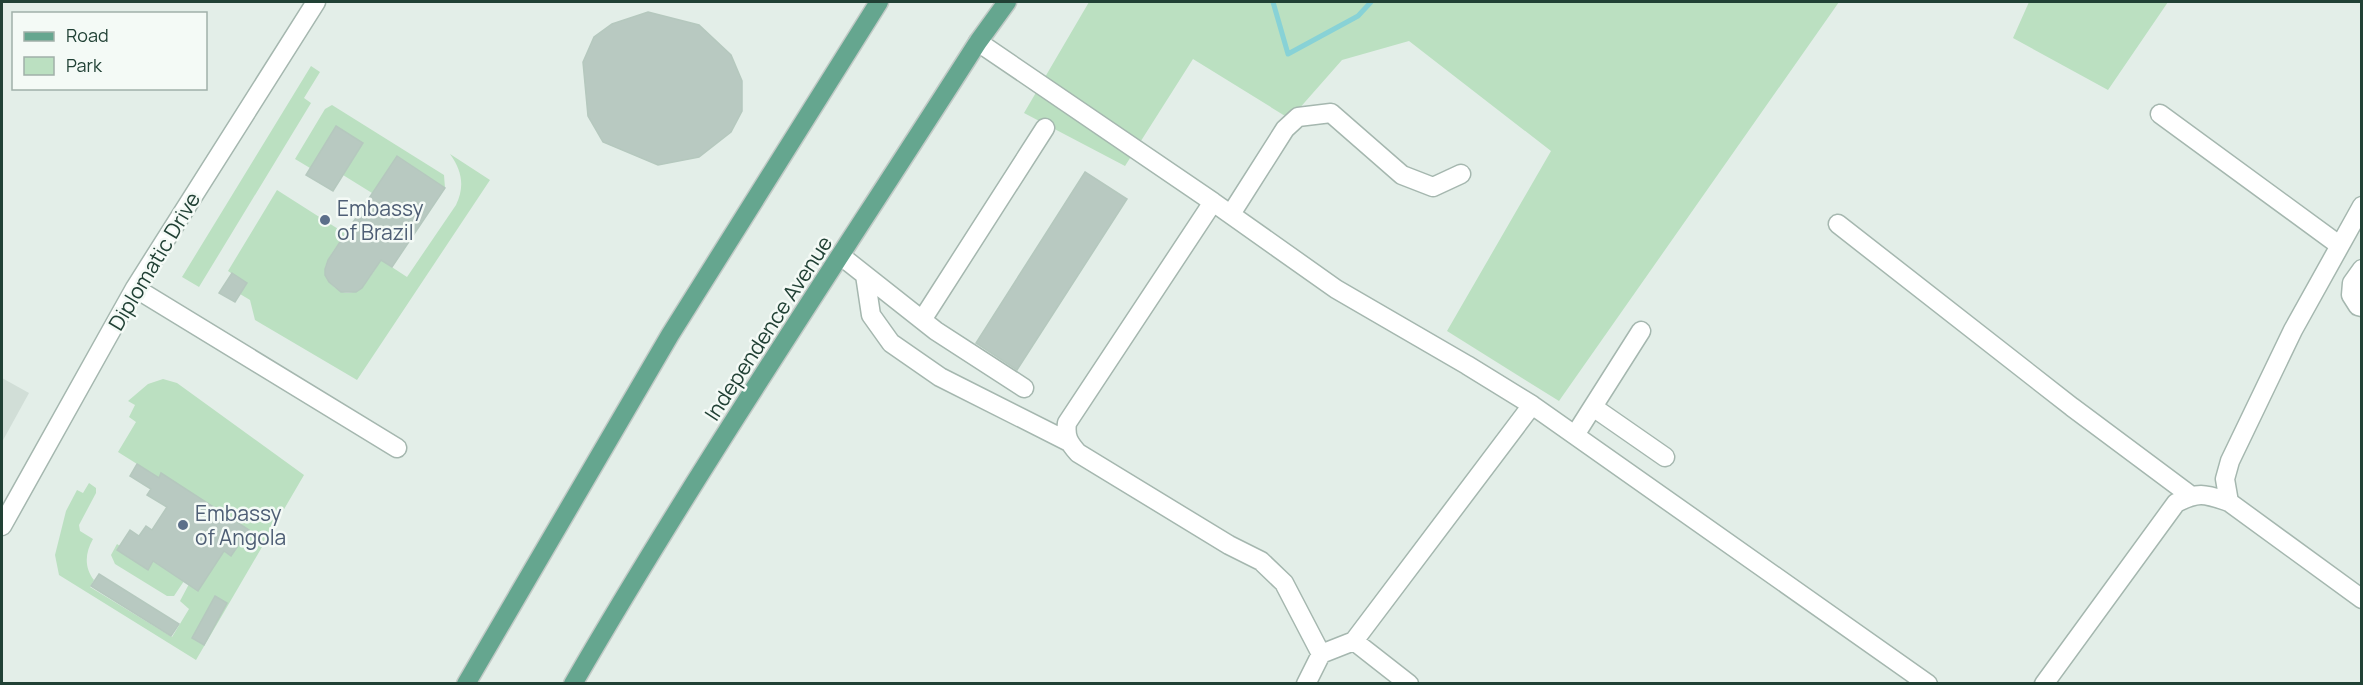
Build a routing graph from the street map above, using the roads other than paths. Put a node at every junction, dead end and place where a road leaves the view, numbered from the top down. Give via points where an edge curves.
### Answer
1 (316, 2) edge
2 (879, 2) edge
3 (1007, 2) edge
4 (978, 42) junction
5 (2160, 114) dead end
6 (1045, 128) dead end
7 (1461, 174) dead end
8 (1213, 202) junction
9 (2361, 206) edge
10 (1232, 214) junction
11 (1838, 224) dead end
12 (2339, 245) junction
13 (841, 256) junction
14 (2361, 270) edge
15 (865, 275) junction
16 (135, 288) junction
17 (2361, 307) edge
18 (922, 320) junction
19 (1641, 331) dead end
20 (1024, 388) dead end
21 (1532, 405) junction
22 (1593, 407) junction
23 (1575, 435) junction
24 (1069, 442) junction
25 (397, 448) dead end
26 (1665, 457) dead end
27 (2190, 495) junction
28 (2229, 502) junction
29 (2, 526) edge
30 (2361, 599) edge
31 (1354, 641) junction
32 (1321, 654) junction
33 (466, 684) edge
34 (573, 684) edge
35 (1305, 684) edge
36 (1409, 684) edge
37 (1928, 684) edge
38 (2044, 684) edge

1 - 16 street, Diplomatic Drive
2 - 33 main road via 670,335
3 - 4 main road, Independence Avenue
4 - 8 street
4 - 13 main road, Independence Avenue
5 - 12 street
6 - 18 street
7 - 10 street via 1433,187 1402,175 1330,113 1298,117 1285,129
8 - 10 street
8 - 24 street via 1067,423
9 - 12 street
10 - 21 street via 1336,289
11 - 27 street
12 - 28 street via 2230,461 2225,479
13 - 15 street
13 - 34 main road, Independence Avenue
14 - 17 street via 2352,283 2351,296
15 - 18 street
15 - 24 street via 871,315 891,343 940,377
16 - 25 street
16 - 29 street, Diplomatic Drive
18 - 20 street
19 - 22 street
21 - 23 street
21 - 31 street
22 - 23 street
22 - 26 street
23 - 37 street
24 - 32 street via 1078,453 1261,561 1284,583
27 - 28 street via 2203,494
27 - 38 street via 2176,503
28 - 30 street
31 - 32 street
31 - 36 street
32 - 35 street

